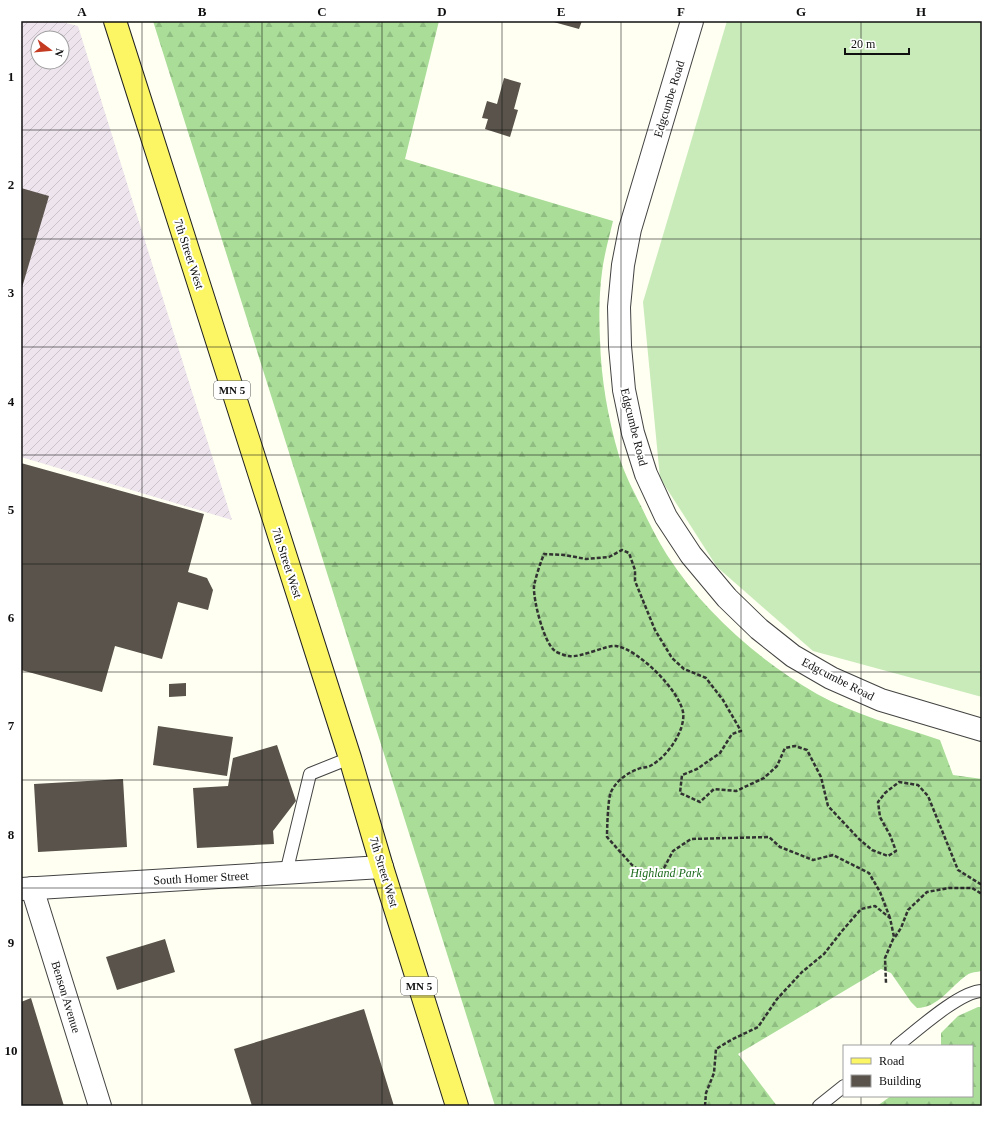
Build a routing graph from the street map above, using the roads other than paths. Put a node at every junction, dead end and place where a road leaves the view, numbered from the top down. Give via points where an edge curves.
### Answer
1 (115, 21) edge
2 (692, 21) edge
3 (982, 730) edge
4 (350, 758) junction
5 (382, 867) junction
6 (286, 873) junction
7 (26, 888) edge
8 (982, 991) edge
9 (898, 1045) edge
10 (843, 1087) edge
11 (100, 1106) edge
12 (457, 1106) edge
13 (818, 1106) edge

1 - 4 main road, 7th Street West / MN 5
2 - 3 street, Edgcumbe Road via 630,229 623,265 619,307 624,390 633,433 646,474 666,517 691,555 727,598 759,629 793,656 831,678 881,700
4 - 5 main road, 7th Street West / MN 5
4 - 6 lane via 310,774
5 - 6 street, South Homer Street
5 - 12 main road, 7th Street West / MN 5
6 - 7 street, South Homer Street
7 - 11 street, Benson Avenue
8 - 9 lane via 964,996
10 - 13 lane

